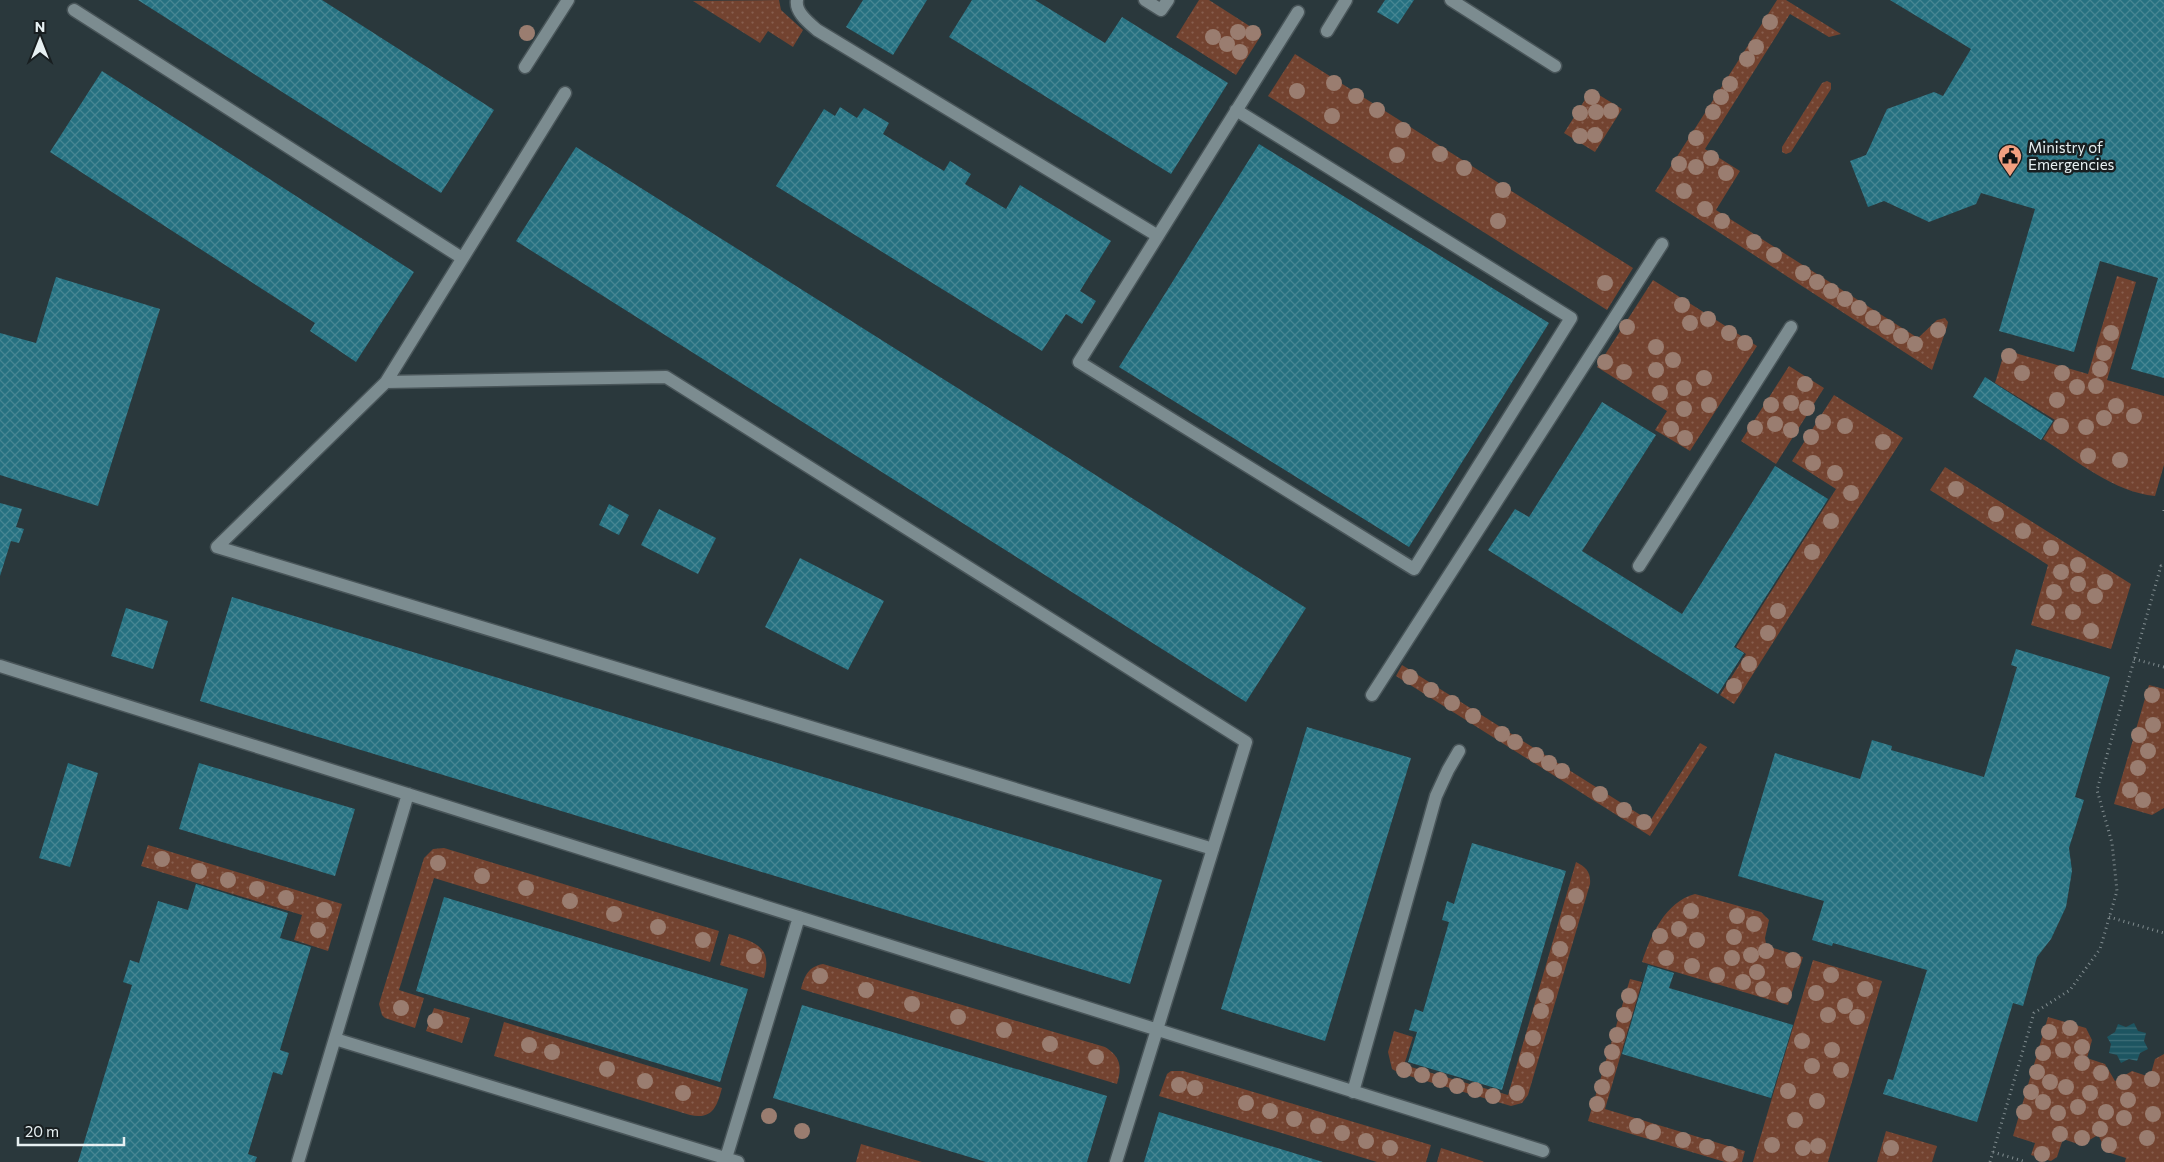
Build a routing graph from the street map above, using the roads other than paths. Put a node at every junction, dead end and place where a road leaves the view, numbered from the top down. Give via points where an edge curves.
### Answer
1 (568, 0) edge
2 (797, 0) edge
3 (1145, 0) edge
4 (1168, 0) edge
5 (1346, 0) edge
6 (1451, 0) edge
7 (74, 10) dead end
8 (1298, 12) dead end
9 (1327, 31) dead end
10 (1555, 66) dead end
11 (525, 67) dead end
12 (565, 93) dead end
13 (1236, 110) junction
14 (1158, 236) junction
15 (1662, 244) dead end
16 (462, 258) junction
17 (1792, 327) dead end
18 (386, 382) junction
19 (1640, 566) dead end
20 (0, 666) edge
21 (1372, 695) dead end
22 (1459, 751) dead end
23 (408, 794) junction
24 (1213, 849) junction
25 (799, 917) junction
26 (1157, 1030) junction
27 (335, 1039) junction
28 (1353, 1092) junction
29 (1543, 1151) dead end
30 (732, 1160) edge
31 (298, 1162) edge
32 (1116, 1162) edge

1 - 11 lane
2 - 14 lane via 802,16 816,30
3 - 4 lane via 1161,10
5 - 9 lane
6 - 10 lane
7 - 16 lane
8 - 13 lane
12 - 16 lane
13 - 14 lane
13 - 14 lane via 1571,318 1414,569 1080,362
15 - 21 lane
16 - 18 lane
17 - 19 lane
18 - 24 lane via 666,377 1246,742
18 - 24 lane via 217,547
20 - 23 lane
22 - 28 lane via 1436,796
23 - 25 lane
23 - 27 lane
24 - 26 lane
25 - 26 lane
25 - 30 lane
26 - 28 lane
26 - 32 lane
27 - 30 lane
27 - 31 lane
28 - 29 lane

